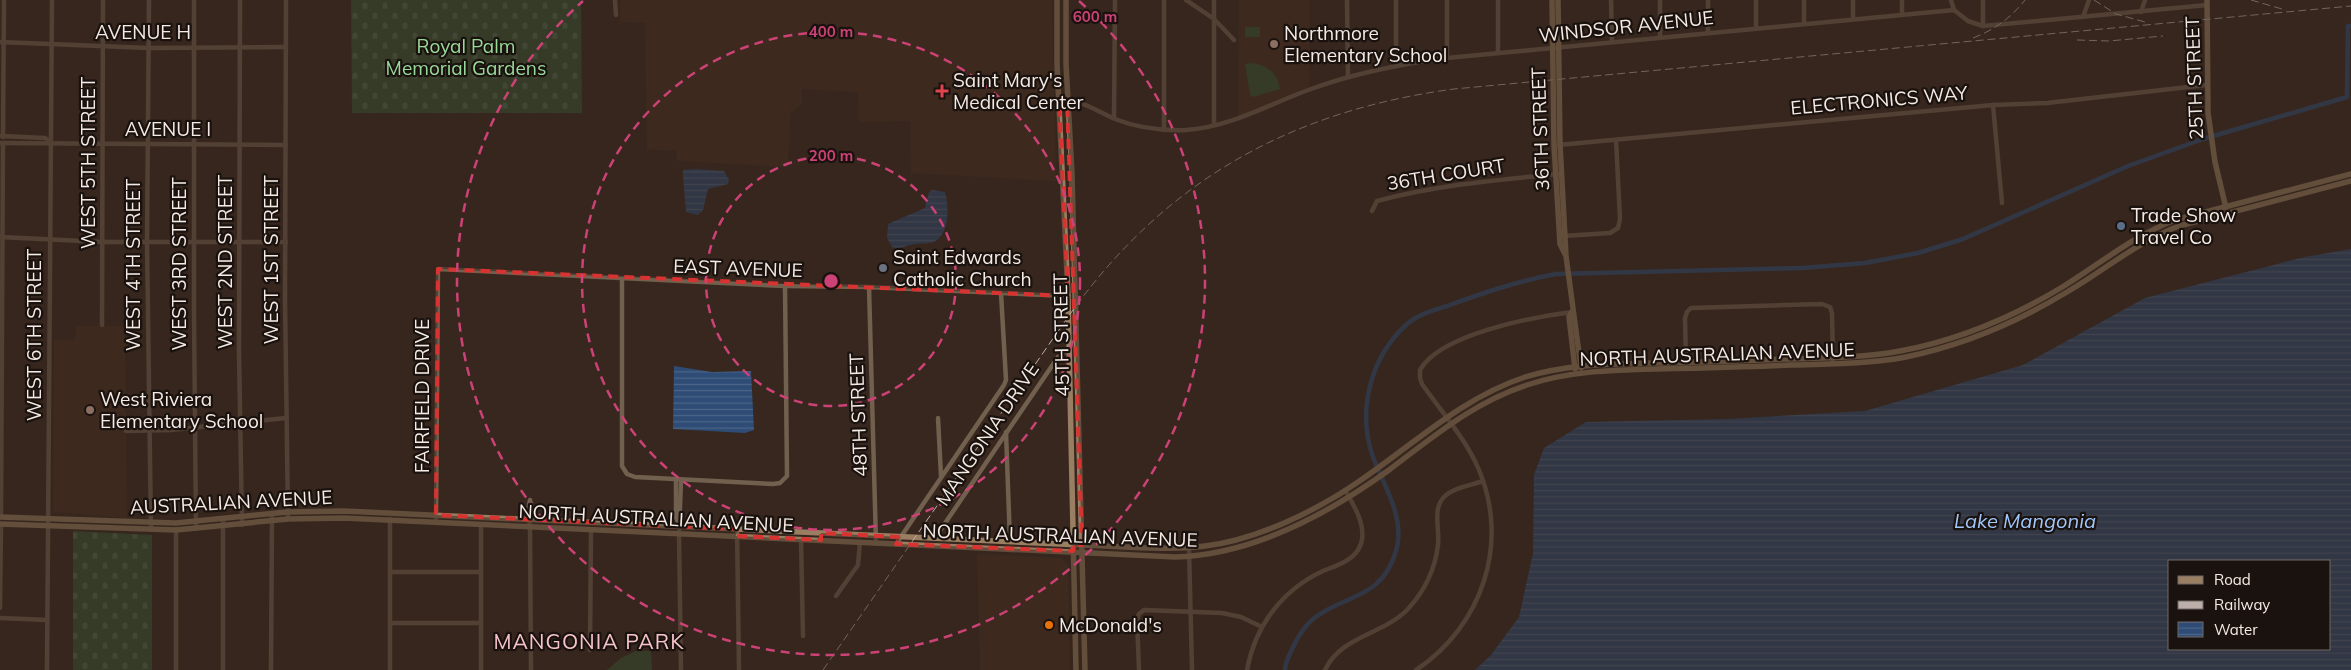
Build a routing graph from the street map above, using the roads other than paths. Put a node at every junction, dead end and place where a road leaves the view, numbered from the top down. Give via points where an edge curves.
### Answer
1 (4, 0) edge
2 (52, 0) edge
3 (103, 0) edge
4 (149, 0) edge
5 (194, 0) edge
6 (240, 0) edge
7 (286, 0) edge
8 (615, 0) edge
9 (1058, 0) edge
10 (1066, 0) edge
11 (1115, 0) edge
12 (1164, 0) edge
13 (1186, 0) edge
14 (1214, 0) edge
15 (1347, 0) edge
16 (1396, 0) edge
17 (1447, 0) edge
18 (1498, 0) edge
19 (1552, 0) edge
20 (1558, 0) edge
21 (1612, 0) edge
22 (1660, 0) edge
23 (1708, 0) edge
24 (1756, 0) edge
25 (1804, 0) edge
26 (1853, 0) edge
27 (1902, 0) edge
28 (1951, 0) edge
29 (1983, 0) edge
30 (2089, 0) edge
31 (2145, 0) edge
32 (2207, 3) edge
33 (1954, 10) junction
34 (2140, 12) junction
35 (616, 15) dead end
36 (1902, 15) junction
37 (2083, 17) junction
38 (1214, 19) junction
39 (1853, 19) junction
40 (1804, 23) junction
41 (1983, 26) junction
42 (1756, 27) junction
43 (1708, 32) junction
44 (1660, 37) junction
45 (1234, 40) dead end
46 (2, 42) edge
47 (1612, 42) junction
48 (52, 45) junction
49 (240, 46) junction
50 (103, 47) junction
51 (194, 47) junction
52 (286, 47) junction
53 (149, 48) junction
54 (1555, 48) junction
55 (1498, 53) junction
56 (1447, 58) junction
57 (1396, 66) junction
58 (1348, 77) junction
59 (2206, 85) junction
60 (1059, 99) junction
61 (1067, 99) junction
62 (1993, 105) junction
63 (1114, 118) junction
64 (1214, 125) junction
65 (1164, 130) junction
66 (1, 136) edge
67 (1616, 140) junction
68 (51, 142) junction
69 (2, 143) edge
70 (103, 144) junction
71 (194, 144) junction
72 (240, 144) junction
73 (148, 145) junction
74 (286, 145) junction
75 (1557, 145) junction
76 (1558, 174) junction
77 (2351, 174) edge
78 (2351, 181) edge
79 (2002, 203) dead end
80 (2227, 210) junction
81 (1372, 211) dead end
82 (1563, 236) junction
83 (1, 237) edge
84 (50, 239) junction
85 (194, 241) junction
86 (103, 242) junction
87 (147, 242) junction
88 (240, 242) junction
89 (286, 242) junction
90 (438, 269) joint
91 (622, 278) junction
92 (785, 286) junction
93 (870, 287) junction
94 (1001, 292) junction
95 (1068, 296) junction
96 (1572, 312) junction
97 (102, 326) dead end
98 (1068, 350) junction
99 (1833, 361) junction
100 (1686, 365) junction
101 (1578, 366) junction
102 (1579, 373) junction
103 (1445, 417) junction
104 (286, 418) junction
105 (938, 418) dead end
106 (240, 423) junction
107 (1450, 423) junction
108 (194, 428) junction
109 (150, 430) junction
110 (126, 431) dead end
111 (1006, 431) junction
112 (941, 476) junction
113 (678, 480) junction
114 (1483, 481) junction
115 (1345, 490) junction
116 (1349, 496) junction
117 (288, 512) junction
118 (272, 514) junction
119 (344, 515) junction
120 (436, 515) junction
121 (1, 517) edge
122 (390, 517) junction
123 (481, 517) junction
124 (49, 519) junction
125 (223, 520) junction
126 (288, 520) junction
127 (530, 520) junction
128 (242, 521) junction
129 (272, 521) junction
130 (196, 522) junction
131 (436, 522) junction
132 (151, 523) junction
133 (176, 523) junction
134 (1, 524) edge
135 (481, 524) junction
136 (49, 526) junction
137 (223, 527) junction
138 (530, 527) junction
139 (680, 527) junction
140 (196, 529) junction
141 (736, 529) junction
142 (150, 530) junction
143 (176, 530) junction
144 (591, 530) junction
145 (821, 533) junction
146 (679, 534) junction
147 (736, 536) junction
148 (876, 536) junction
149 (901, 537) junction
150 (935, 538) junction
151 (801, 539) junction
152 (821, 540) junction
153 (860, 542) junction
154 (1010, 542) junction
155 (876, 543) junction
156 (896, 544) junction
157 (1073, 548) junction
158 (1082, 548) junction
159 (1189, 548) junction
160 (1189, 556) junction
161 (390, 572) junction
162 (481, 572) junction
163 (836, 596) dead end
164 (0, 608) edge
165 (1190, 611) junction
166 (0, 618) edge
167 (48, 620) junction
168 (390, 623) junction
169 (481, 623) junction
170 (1262, 627) junction
171 (803, 636) dead end
172 (590, 650) dead end
173 (47, 670) edge
174 (176, 670) edge
175 (223, 670) edge
176 (271, 670) edge
177 (390, 670) edge
178 (481, 670) edge
179 (531, 670) edge
180 (681, 670) edge
181 (739, 670) edge
182 (1076, 670) edge
183 (1085, 670) edge
184 (1139, 670) edge
185 (1192, 670) edge
186 (1247, 670) edge
187 (1326, 670) edge
188 (1416, 670) edge

1 - 46 street
2 - 48 street, WEST 6TH STREET
3 - 50 street, WEST 5TH STREET
4 - 53 street, WEST 4TH STREET
5 - 51 street, WEST 3RD STREET
6 - 49 street, WEST 2ND STREET
7 - 52 street, WEST 1ST STREET
8 - 35 street
9 - 60 main road, 45TH STREET
10 - 61 main road, 45TH STREET
11 - 63 street
12 - 65 street
13 - 38 street
14 - 38 street
15 - 58 street
16 - 57 street
17 - 56 street
18 - 55 street
19 - 54 main road, 36TH STREET
20 - 54 main road, 36TH STREET
21 - 47 street
22 - 44 street
23 - 43 street
24 - 42 street
25 - 40 street
26 - 39 street
27 - 36 street
28 - 33 street
29 - 41 street
30 - 37 street
31 - 34 street
32 - 34 street
32 - 59 main road, 25TH STREET
33 - 36 street, WINDSOR AVENUE
33 - 41 street via 1968,22
34 - 37 street
36 - 39 street, WINDSOR AVENUE
37 - 41 street
38 - 45 street
38 - 64 street
39 - 40 street, WINDSOR AVENUE
40 - 42 street, WINDSOR AVENUE
42 - 43 street, WINDSOR AVENUE
43 - 44 street, WINDSOR AVENUE
44 - 47 street, WINDSOR AVENUE
46 - 48 street, AVENUE H
46 - 66 street
47 - 54 street, WINDSOR AVENUE
48 - 50 street, AVENUE H
48 - 68 street, WEST 6TH STREET
49 - 51 street, AVENUE H
49 - 52 street, AVENUE H
49 - 72 street, WEST 2ND STREET
50 - 53 street, AVENUE H
50 - 70 street, WEST 5TH STREET
51 - 53 street, AVENUE H
51 - 71 street, WEST 3RD STREET
52 - 74 street, WEST 1ST STREET
53 - 73 street, WEST 4TH STREET
54 - 55 street, WINDSOR AVENUE
54 - 75 main road, 36TH STREET
55 - 56 street, WINDSOR AVENUE
56 - 57 street, WINDSOR AVENUE
57 - 58 street, WINDSOR AVENUE
58 - 64 street, WINDSOR AVENUE via 1236,120
59 - 62 street, ELECTRONICS WAY
59 - 80 main road, 25TH STREET via 2211,144
60 - 61 street, WINDSOR AVENUE
60 - 95 main road, 45TH STREET
61 - 63 street, WINDSOR AVENUE
61 - 158 main road, 45TH STREET
62 - 67 street, ELECTRONICS WAY
62 - 79 street
63 - 65 street, WINDSOR AVENUE
64 - 65 street, WINDSOR AVENUE
66 - 68 street, AVENUE I via 45,138
67 - 75 street, ELECTRONICS WAY
67 - 82 street via 1618,228 1610,233
68 - 69 street, AVENUE I
68 - 70 street, AVENUE I
68 - 84 street, WEST 6TH STREET
69 - 83 street
70 - 73 street, AVENUE I
70 - 86 street, WEST 5TH STREET
71 - 72 street, AVENUE I
71 - 73 street, AVENUE I
71 - 85 street, WEST 3RD STREET
72 - 74 street, AVENUE I
72 - 88 street, WEST 2ND STREET
73 - 87 street, WEST 4TH STREET
74 - 89 street, WEST 1ST STREET
75 - 76 main road, 36TH STREET
76 - 81 street, 36TH COURT via 1425,190 1377,201
76 - 82 main road, 36TH STREET
77 - 80 main road, NORTH AUSTRALIAN AVENUE
78 - 80 main road, NORTH AUSTRALIAN AVENUE
80 - 99 main road, NORTH AUSTRALIAN AVENUE via 2175,220 2145,232 2065,285 1981,328 1905,350
82 - 96 main road, 36TH STREET
83 - 84 street
83 - 121 street
84 - 86 street
84 - 124 street, WEST 6TH STREET
85 - 87 street
85 - 88 street
85 - 108 street, WEST 3RD STREET
86 - 87 street
86 - 97 street, WEST 5TH STREET
87 - 109 street, WEST 4TH STREET
88 - 89 street
88 - 106 street, WEST 2ND STREET
89 - 104 street, WEST 1ST STREET
90 - 91 street, EAST AVENUE
90 - 120 street, FAIRFIELD DRIVE
91 - 92 street, EAST AVENUE
91 - 113 street via 622,466 635,478
92 - 93 street, EAST AVENUE
92 - 113 street via 788,470 785,479 773,484
93 - 94 street, EAST AVENUE
93 - 148 street, 48TH STREET
94 - 95 street, EAST AVENUE
94 - 112 street via 1006,380
95 - 98 main road, 45TH STREET
96 - 101 main road, 36TH STREET via 1569,318
96 - 103 street via 1494,328 1446,346 1430,358 1422,367 1420,378
98 - 111 street, MANGONIA DRIVE via 1058,357
98 - 157 main road, 45TH STREET
99 - 100 main road, NORTH AUSTRALIAN AVENUE
99 - 100 street via 1832,313 1824,304 1694,307 1685,315
100 - 101 main road, NORTH AUSTRALIAN AVENUE
100 - 102 main road, NORTH AUSTRALIAN AVENUE
101 - 102 main road, 36TH STREET
101 - 103 main road, NORTH AUSTRALIAN AVENUE via 1511,382
102 - 107 main road, NORTH AUSTRALIAN AVENUE via 1515,389 1484,402
103 - 107 street
103 - 115 main road, NORTH AUSTRALIAN AVENUE
104 - 106 street
104 - 117 street, WEST 1ST STREET
105 - 112 street
106 - 108 street
106 - 128 street, WEST 2ND STREET
107 - 114 street
107 - 116 main road, NORTH AUSTRALIAN AVENUE
108 - 109 street
108 - 130 street, WEST 3RD STREET
109 - 110 street
109 - 132 street, WEST 4TH STREET
111 - 150 street, MANGONIA DRIVE
111 - 154 street
112 - 149 street
113 - 139 street via 676,518
114 - 187 street via 1450,493 1440,504 1436,557 1430,576 1414,602 1392,622 1345,645 1334,655
114 - 188 street via 1492,531 1483,587 1470,615 1455,636 1436,656
115 - 116 street
115 - 159 main road, NORTH AUSTRALIAN AVENUE via 1294,518 1241,539
116 - 160 main road, NORTH AUSTRALIAN AVENUE via 1311,518 1251,543
116 - 170 street via 1362,531 1362,541 1356,552 1346,561 1310,577 1295,588 1275,607
117 - 118 main road, AUSTRALIAN AVENUE
117 - 119 main road, AUSTRALIAN AVENUE
117 - 126 street, WEST 1ST STREET
118 - 128 main road, AUSTRALIAN AVENUE
118 - 129 street
119 - 122 main road, NORTH AUSTRALIAN AVENUE
119 - 126 main road, AUSTRALIAN AVENUE
120 - 122 main road, NORTH AUSTRALIAN AVENUE
120 - 123 main road, NORTH AUSTRALIAN AVENUE
120 - 131 street, FAIRFIELD DRIVE
121 - 124 main road, AUSTRALIAN AVENUE
122 - 131 main road, NORTH AUSTRALIAN AVENUE
122 - 161 street
123 - 127 main road, NORTH AUSTRALIAN AVENUE
123 - 135 street
124 - 132 main road, AUSTRALIAN AVENUE
124 - 136 street, WEST 6TH STREET
125 - 128 main road, AUSTRALIAN AVENUE
125 - 130 main road, AUSTRALIAN AVENUE
125 - 137 street
126 - 129 main road, AUSTRALIAN AVENUE
127 - 138 street
127 - 139 main road, NORTH AUSTRALIAN AVENUE
128 - 129 main road, AUSTRALIAN AVENUE
128 - 137 main road, AUSTRALIAN AVENUE
129 - 176 street
130 - 133 main road, AUSTRALIAN AVENUE
130 - 140 street, WEST 3RD STREET
131 - 135 main road, NORTH AUSTRALIAN AVENUE
132 - 133 main road, AUSTRALIAN AVENUE
132 - 142 street, WEST 4TH STREET
133 - 143 street
134 - 136 main road, AUSTRALIAN AVENUE
134 - 164 street
135 - 138 main road, NORTH AUSTRALIAN AVENUE
135 - 162 street
136 - 142 main road, AUSTRALIAN AVENUE
136 - 167 street, WEST 6TH STREET
137 - 140 main road, AUSTRALIAN AVENUE
137 - 175 street
138 - 144 main road, NORTH AUSTRALIAN AVENUE
138 - 179 street
139 - 141 main road, NORTH AUSTRALIAN AVENUE
139 - 146 street
140 - 143 main road, AUSTRALIAN AVENUE
141 - 145 main road, NORTH AUSTRALIAN AVENUE
141 - 147 street
142 - 143 main road, AUSTRALIAN AVENUE
143 - 174 street
144 - 146 main road, NORTH AUSTRALIAN AVENUE
144 - 172 street
145 - 148 main road, NORTH AUSTRALIAN AVENUE
145 - 152 main road
146 - 147 main road, NORTH AUSTRALIAN AVENUE
146 - 180 street
147 - 151 main road, NORTH AUSTRALIAN AVENUE
147 - 181 street
148 - 149 main road, NORTH AUSTRALIAN AVENUE
148 - 155 street, 48TH STREET
149 - 150 main road, NORTH AUSTRALIAN AVENUE
149 - 156 street
150 - 154 main road, NORTH AUSTRALIAN AVENUE
151 - 152 main road, NORTH AUSTRALIAN AVENUE
151 - 171 street
152 - 153 main road, NORTH AUSTRALIAN AVENUE
153 - 155 main road, NORTH AUSTRALIAN AVENUE
153 - 163 street via 858,565
154 - 157 main road, NORTH AUSTRALIAN AVENUE
155 - 156 main road, NORTH AUSTRALIAN AVENUE
156 - 157 main road, NORTH AUSTRALIAN AVENUE
157 - 158 main road, NORTH AUSTRALIAN AVENUE
157 - 182 main road, 45TH STREET
158 - 159 main road, NORTH AUSTRALIAN AVENUE
158 - 160 main road, NORTH AUSTRALIAN AVENUE
158 - 183 main road, 45TH STREET
159 - 160 street
160 - 165 street
161 - 162 street
161 - 168 street
162 - 169 street
165 - 170 street via 1232,614
165 - 184 street via 1147,609 1141,612 1138,617
165 - 185 street
166 - 167 street
167 - 173 street, WEST 6TH STREET
168 - 169 street
168 - 177 street
169 - 178 street
170 - 186 street

